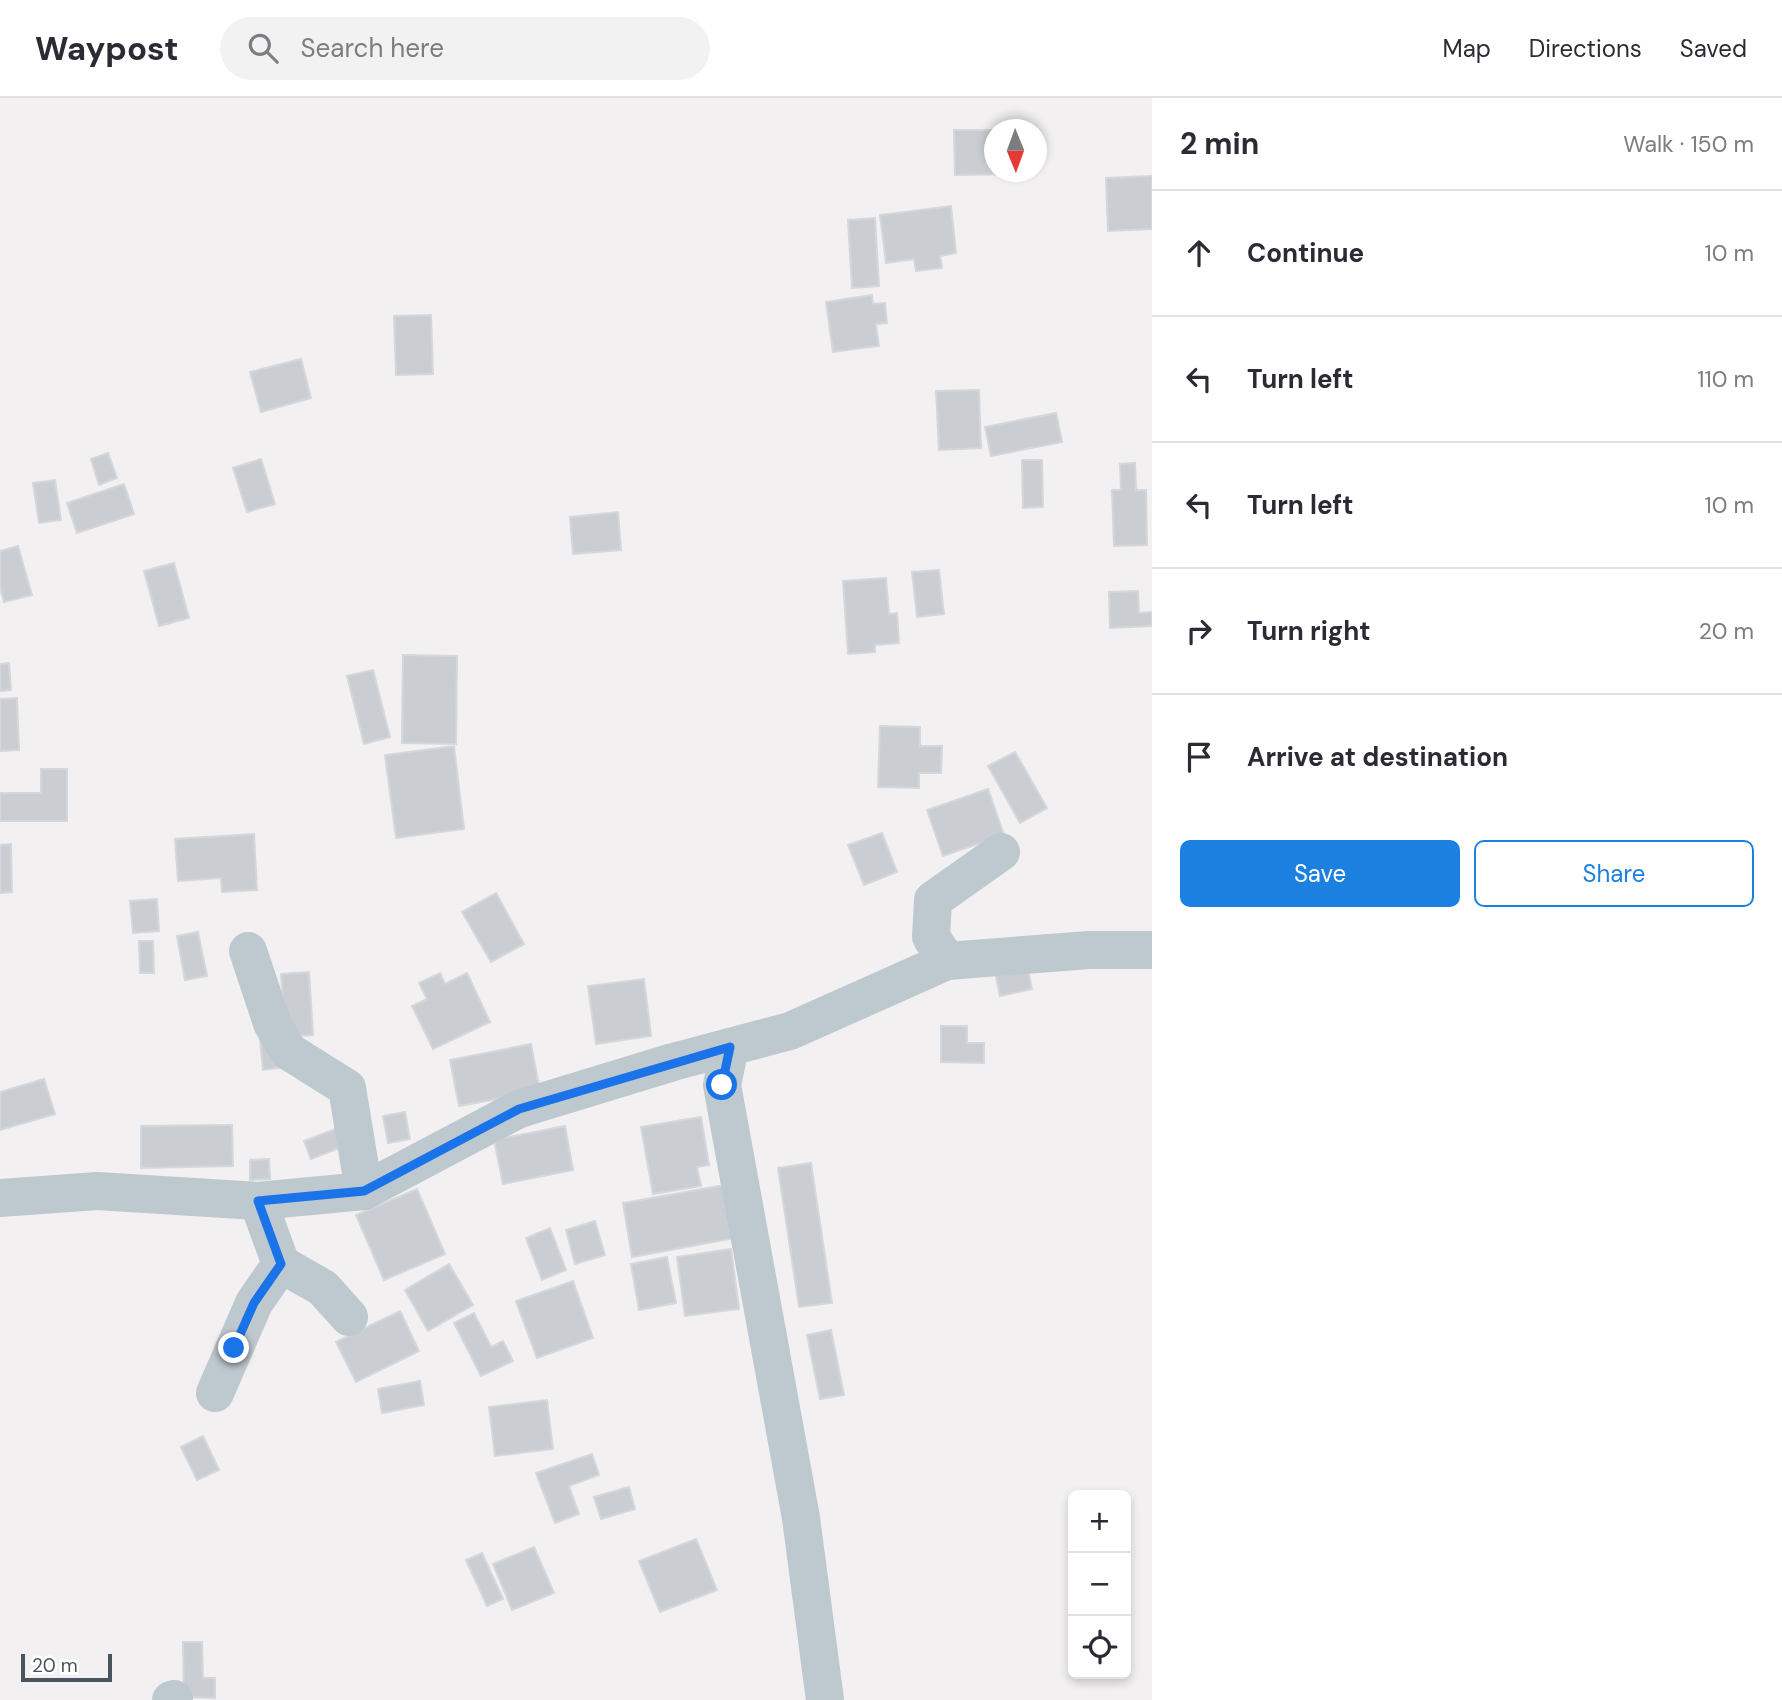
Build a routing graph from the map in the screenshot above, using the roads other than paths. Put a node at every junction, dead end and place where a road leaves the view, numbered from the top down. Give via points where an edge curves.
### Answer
1 (1001, 852) dead end
2 (1152, 950) edge
3 (248, 951) dead end
4 (947, 961) junction
5 (730, 1047) junction
6 (364, 1191) junction
7 (0, 1198) edge
8 (258, 1201) junction
9 (281, 1264) junction
10 (349, 1317) dead end
11 (215, 1393) dead end
12 (825, 1700) edge

1 - 4 street via 933,901 931,937
2 - 4 street
3 - 6 street via 272,1023 288,1051 346,1088
4 - 5 street via 790,1031
5 - 6 street via 519,1109
5 - 12 street via 722,1085 801,1518
6 - 8 street
7 - 8 street via 97,1191
8 - 9 street
9 - 10 street via 323,1288
9 - 11 street via 254,1303

